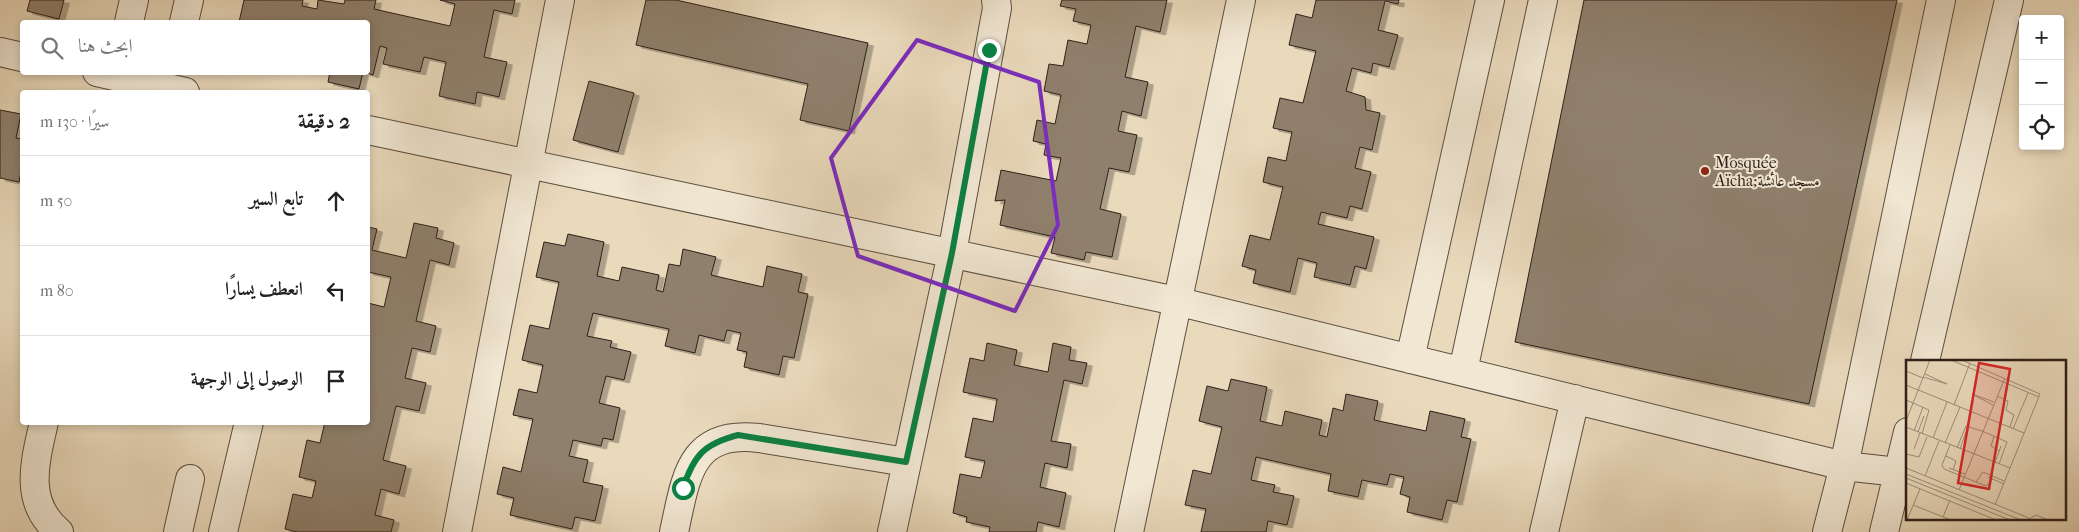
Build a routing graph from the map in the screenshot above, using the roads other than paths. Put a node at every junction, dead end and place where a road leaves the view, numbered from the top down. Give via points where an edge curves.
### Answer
1 (134, 0) edge
2 (189, 0) edge
3 (560, 0) edge
4 (996, 0) edge
5 (1241, 0) edge
6 (1490, 0) edge
7 (1543, 0) edge
8 (1941, 0) edge
9 (2009, 0) edge
10 (129, 20) edge
11 (184, 20) edge
12 (0, 52) edge
13 (20, 57) edge
14 (112, 79) edge
15 (176, 85) edge
16 (370, 130) edge
17 (528, 163) junction
18 (952, 253) junction
19 (1176, 301) junction
20 (1410, 359) junction
21 (1924, 360) edge
22 (1462, 372) junction
23 (1575, 399) junction
24 (43, 425) edge
25 (248, 425) edge
26 (1906, 440) edge
27 (906, 462) junction
28 (1844, 466) junction
29 (1898, 472) junction
30 (190, 479) dead end
31 (59, 532) edge
32 (178, 532) edge
33 (223, 532) edge
34 (457, 532) edge
35 (674, 532) edge
36 (892, 532) edge
37 (1129, 532) edge
38 (1544, 532) edge
39 (1827, 532) edge
40 (1884, 532) edge

1 - 10 street
2 - 11 street
3 - 17 street
4 - 18 street
5 - 19 street
6 - 20 street
7 - 22 street
8 - 28 street
9 - 21 street
12 - 13 street
14 - 15 street
16 - 17 street
17 - 18 street
17 - 34 street
18 - 19 street
18 - 27 street
19 - 20 street
19 - 37 street
20 - 22 street
22 - 23 street
23 - 28 street
23 - 38 street
24 - 31 street via 33,474 35,495 43,514
25 - 33 street
26 - 29 street
27 - 35 street via 738,435 718,440 701,452 690,469
27 - 36 street
28 - 29 street
28 - 39 street
29 - 40 street
30 - 32 street

